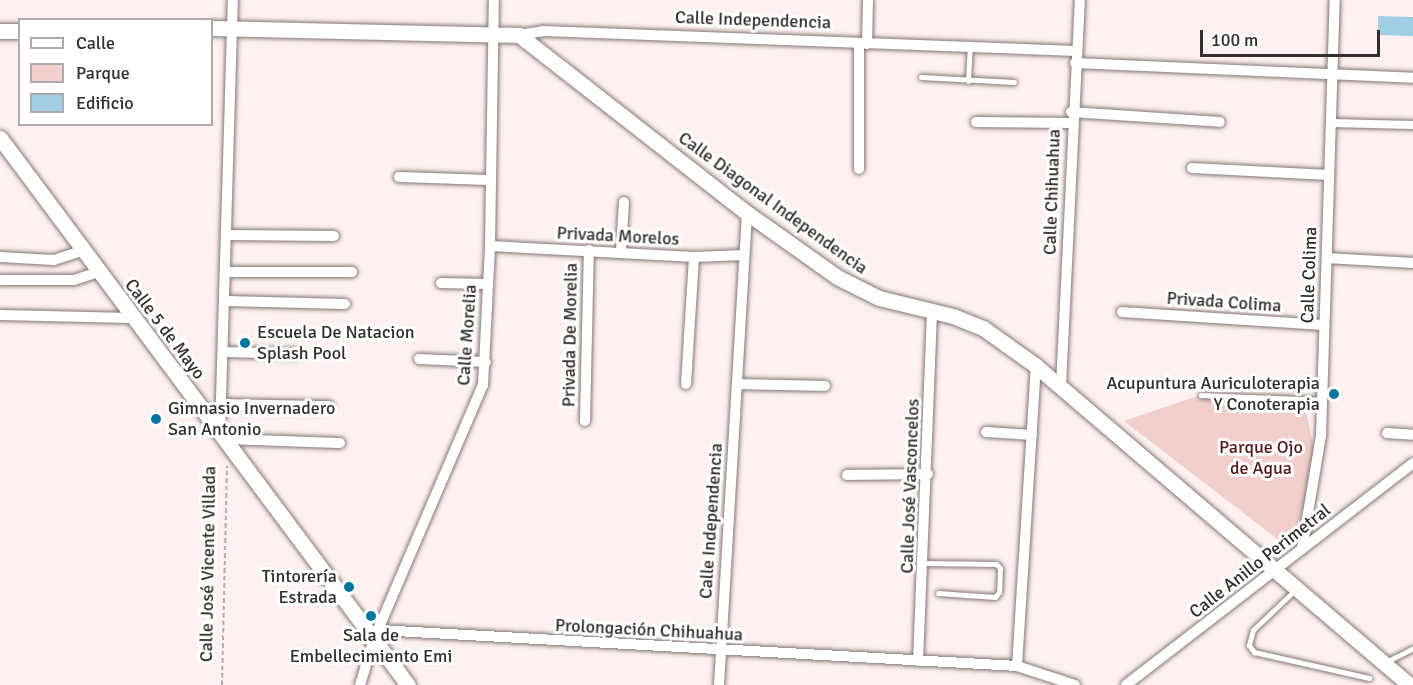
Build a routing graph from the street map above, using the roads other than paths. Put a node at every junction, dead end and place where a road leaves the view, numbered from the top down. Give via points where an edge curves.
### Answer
1 (233, 0) edge
2 (494, 0) edge
3 (868, 0) edge
4 (1080, 0) edge
5 (1335, 0) edge
6 (232, 27) junction
7 (213, 28) edge
8 (0, 31) edge
9 (18, 31) edge
10 (493, 33) junction
11 (519, 35) junction
12 (863, 44) junction
13 (970, 44) junction
14 (1077, 51) junction
15 (1076, 63) junction
16 (1331, 75) junction
17 (921, 77) dead end
18 (1413, 78) edge
19 (968, 81) junction
20 (1014, 82) dead end
21 (1071, 118) junction
22 (976, 122) dead end
23 (1220, 122) dead end
24 (1330, 123) junction
25 (1413, 125) edge
26 (0, 138) edge
27 (1192, 168) dead end
28 (859, 169) dead end
29 (1329, 175) junction
30 (399, 177) dead end
31 (491, 180) junction
32 (624, 202) dead end
33 (747, 213) junction
34 (228, 235) junction
35 (334, 236) dead end
36 (490, 246) junction
37 (589, 250) junction
38 (81, 251) junction
39 (621, 252) junction
40 (744, 255) junction
41 (0, 257) edge
42 (694, 257) junction
43 (1327, 258) junction
44 (1413, 263) edge
45 (98, 272) junction
46 (227, 272) junction
47 (352, 272) dead end
48 (0, 280) edge
49 (441, 283) dead end
50 (488, 284) junction
51 (226, 301) junction
52 (345, 304) dead end
53 (932, 312) junction
54 (1122, 312) dead end
55 (0, 315) edge
56 (131, 318) junction
57 (1323, 325) junction
58 (225, 352) junction
59 (299, 354) dead end
60 (419, 358) dead end
61 (486, 362) junction
62 (1036, 366) junction
63 (686, 384) dead end
64 (739, 384) junction
65 (825, 386) dead end
66 (1061, 386) junction
67 (1201, 395) dead end
68 (1323, 400) junction
69 (222, 404) junction
70 (329, 406) dead end
71 (585, 421) dead end
72 (986, 432) dead end
73 (1388, 433) dead end
74 (1032, 435) junction
75 (1413, 435) edge
76 (224, 439) junction
77 (340, 443) dead end
78 (1413, 463) edge
79 (928, 474) junction
80 (847, 475) dead end
81 (1302, 549) junction
82 (925, 562) junction
83 (1278, 569) junction
84 (1299, 587) junction
85 (938, 594) dead end
86 (376, 635) junction
87 (1413, 648) edge
88 (722, 651) junction
89 (918, 661) junction
90 (1386, 662) junction
91 (1017, 666) junction
92 (1370, 678) dead end
93 (360, 685) edge
94 (408, 685) edge
95 (719, 685) edge
96 (1075, 685) edge
97 (1126, 685) edge
98 (1410, 685) edge

1 - 6 street
2 - 10 street, Calle Morelia
3 - 12 street
4 - 14 street, Calle Chihuahua
5 - 16 street, Calle Colima
6 - 7 main road, Calle Independencia
6 - 10 main road, Calle Independencia
6 - 34 street
8 - 9 main road
10 - 11 main road, Calle Independencia
10 - 31 street, Calle Morelia
11 - 12 street, Calle Independencia via 543,31
11 - 33 main road, Calle Diagonal Independencia
12 - 13 street, Calle Independencia
12 - 28 street
13 - 14 street, Calle Independencia
13 - 19 lane
14 - 15 street, Calle Chihuahua
15 - 16 street
15 - 21 street, Calle Chihuahua
16 - 18 street
16 - 24 street, Calle Colima
17 - 19 lane
19 - 20 lane
21 - 22 street
21 - 23 street
21 - 66 street, Calle Chihuahua
24 - 25 street
24 - 29 street, Calle Colima
26 - 38 main road, Calle 5 de Mayo
27 - 29 street
29 - 43 street, Calle Colima
30 - 31 street
31 - 36 street, Calle Morelia
32 - 39 street
33 - 40 street, Calle Independencia
33 - 53 main road, Calle Diagonal Independencia via 859,290
34 - 35 street
34 - 46 street
36 - 37 street, Privada Morelos
36 - 50 street, Calle Morelia
37 - 39 street, Privada Morelos
37 - 71 street, Privada De Morelia
38 - 41 street via 54,260
38 - 45 main road, Calle 5 de Mayo
39 - 42 street, Privada Morelos
40 - 42 street, Privada Morelos
40 - 64 street, Calle Independencia
42 - 63 street
43 - 44 street
43 - 57 street, Calle Colima
45 - 48 street via 74,280
45 - 56 main road, Calle 5 de Mayo
46 - 47 street
46 - 51 street
49 - 50 street
50 - 61 street, Calle Morelia
51 - 52 street
51 - 58 street
53 - 62 main road, Calle Diagonal Independencia via 983,328
53 - 79 street, Calle José Vasconcelos
54 - 57 street, Privada Colima
55 - 56 street
56 - 76 main road, Calle 5 de Mayo
57 - 68 street, Calle Colima
58 - 59 street
58 - 69 street
60 - 61 street
61 - 86 street, Calle Morelia via 476,407
62 - 66 main road, Calle Diagonal Independencia
62 - 74 street
64 - 65 street
64 - 88 street, Calle Independencia
66 - 83 main road, Calle Diagonal Independencia
67 - 68 lane
68 - 81 street, Calle Colima via 1318,466
69 - 70 street
69 - 76 street
72 - 74 street
73 - 75 street
74 - 91 street
76 - 77 street
76 - 86 main road, Calle 5 de Mayo
78 - 81 street, Calle Anillo Perimetral
79 - 80 street
79 - 82 street, Calle José Vasconcelos
81 - 83 street, Calle Anillo Perimetral
82 - 85 lane via 996,564 1000,568 999,592 995,597
82 - 89 street, Calle José Vasconcelos
83 - 84 main road, Calle Diagonal Independencia
83 - 97 street, Calle Anillo Perimetral
84 - 90 main road, Calle Diagonal Independencia
84 - 92 lane via 1253,630 1249,645 1254,652
86 - 88 street, Prolongación Chihuahua
86 - 93 street, Calle Morelia
86 - 94 main road, Calle 5 de Mayo
87 - 90 lane
88 - 89 street, Prolongación Chihuahua
88 - 95 street, Calle Independencia
89 - 91 street
90 - 98 main road, Calle Diagonal Independencia
91 - 96 street

